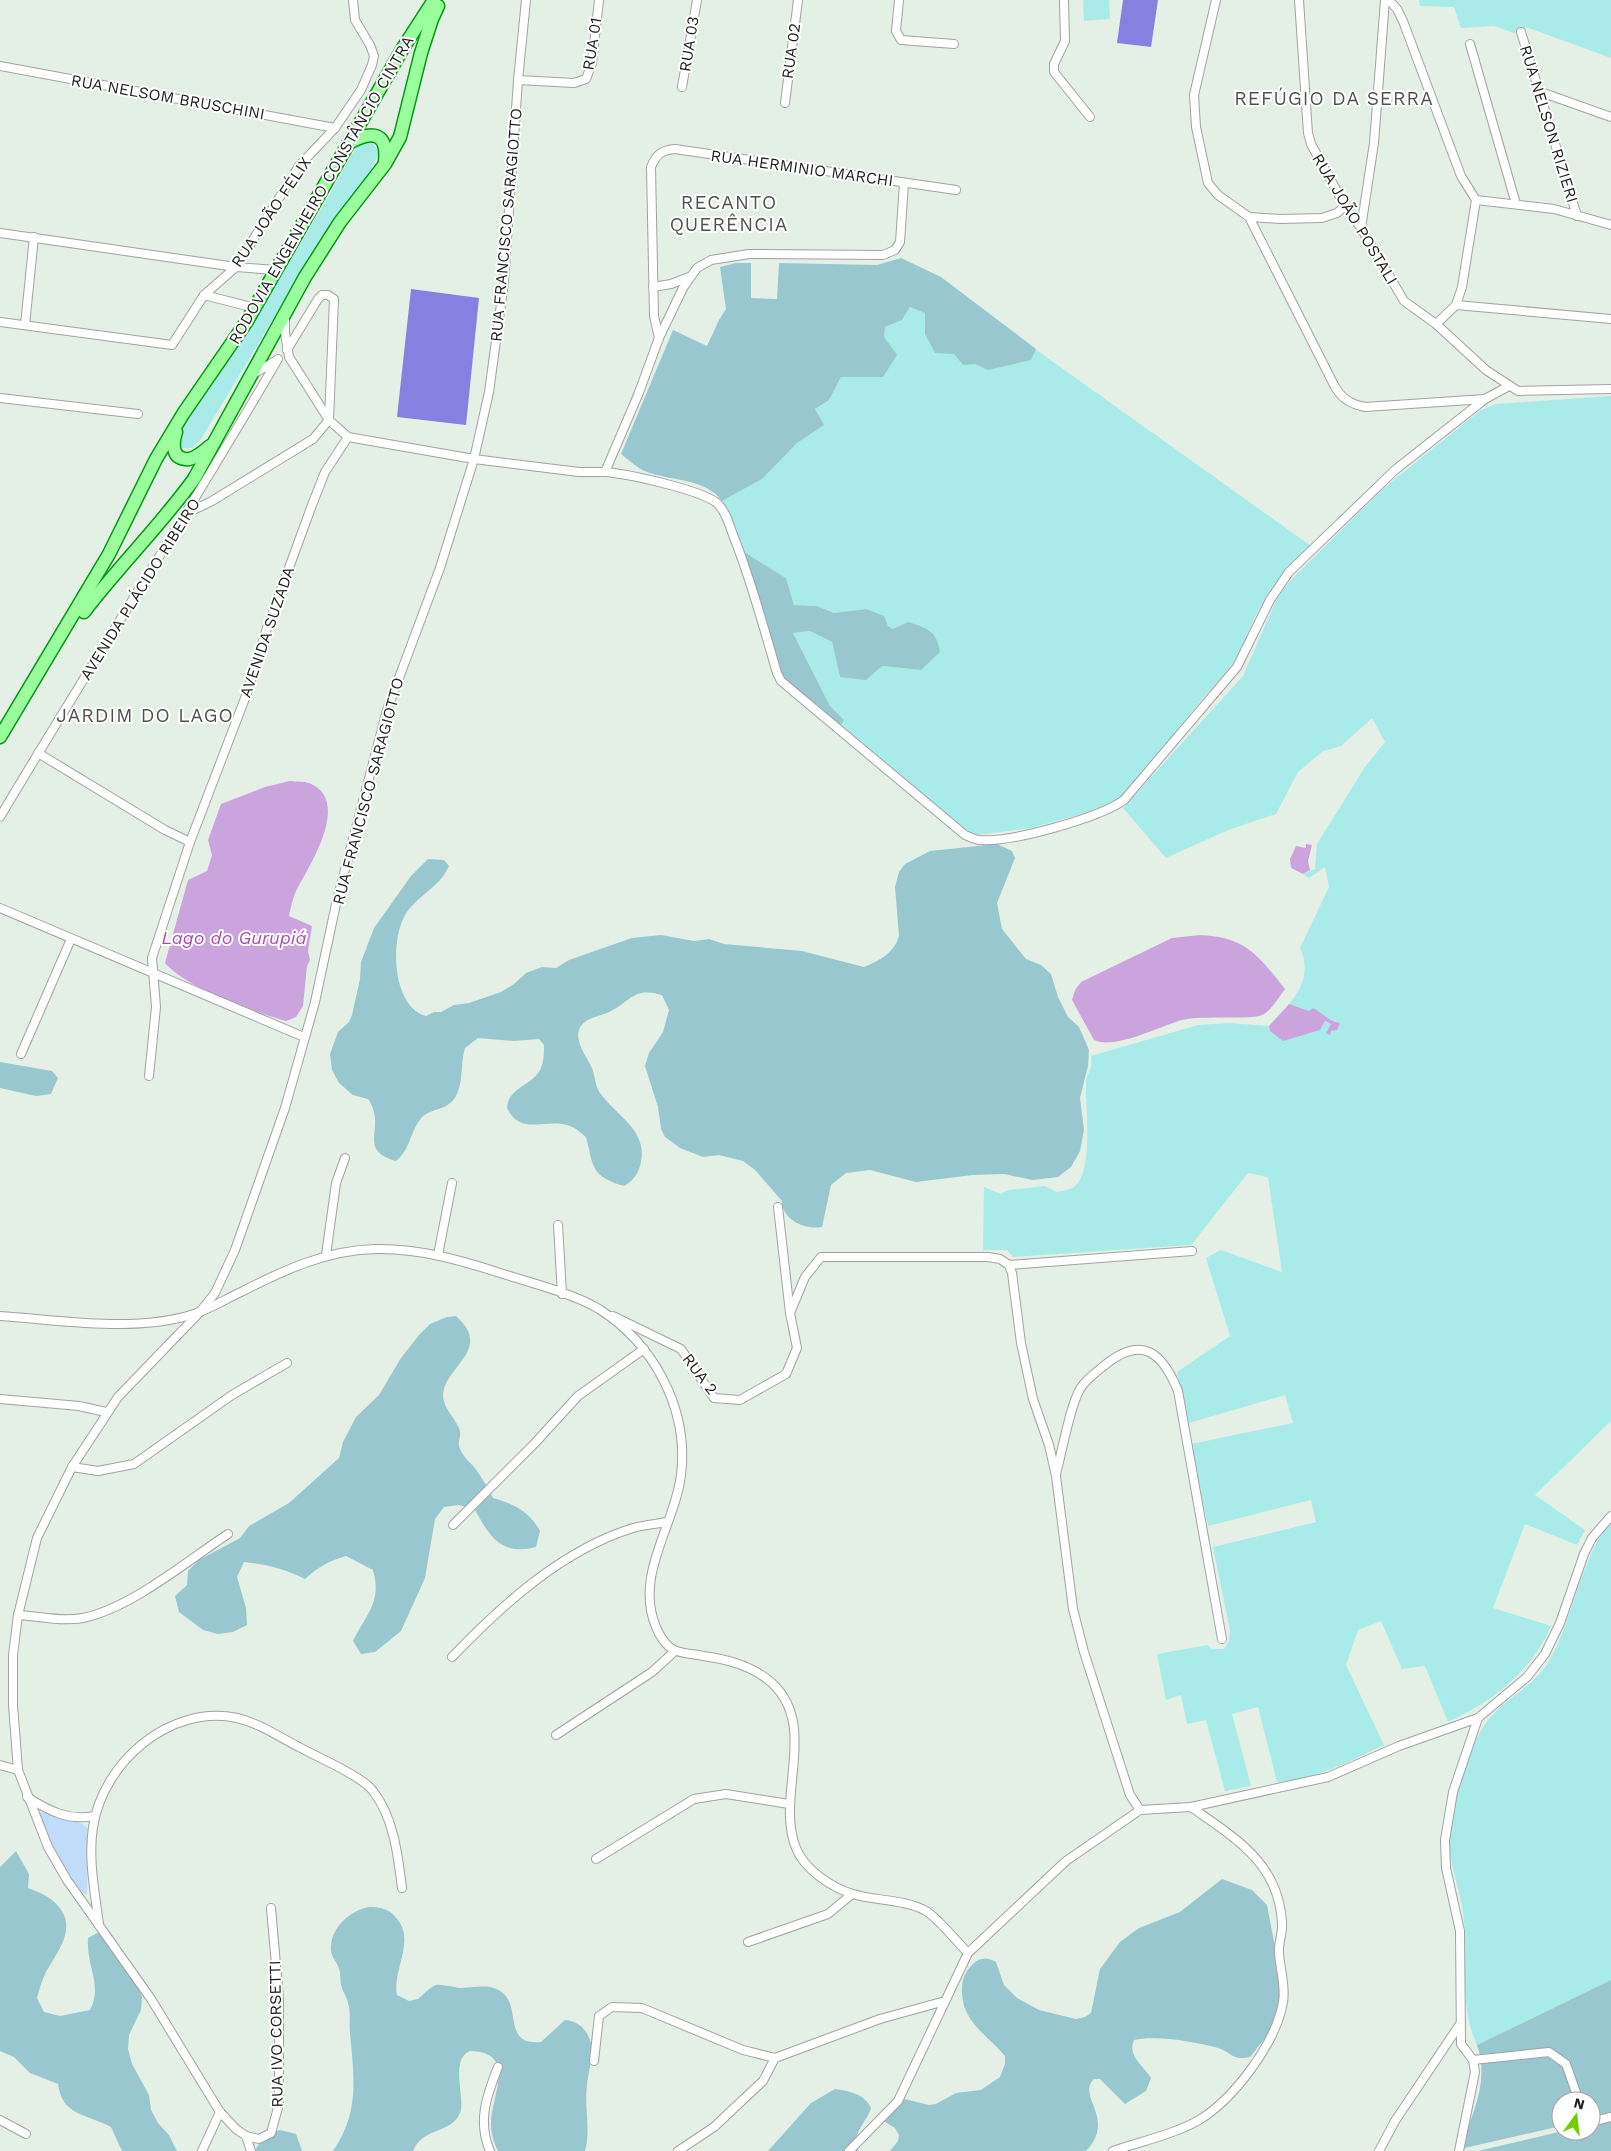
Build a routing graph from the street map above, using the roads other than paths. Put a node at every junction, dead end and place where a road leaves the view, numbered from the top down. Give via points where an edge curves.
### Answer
1 (353, 0) edge
2 (434, 0) edge
3 (441, 0) edge
4 (526, 0) edge
5 (599, 0) edge
6 (697, 0) edge
7 (798, 0) edge
8 (899, 0) edge
9 (1064, 0) edge
10 (1216, 0) edge
11 (1299, 0) edge
12 (1385, 0) edge
13 (1389, 0) edge
14 (1521, 32) dead end
15 (954, 44) dead end
16 (1470, 44) dead end
17 (0, 66) edge
18 (518, 80) junction
19 (682, 87) dead end
20 (1538, 91) junction
21 (784, 103) dead end
22 (1611, 116) edge
23 (1090, 117) dead end
24 (335, 128) junction
25 (350, 143) junction
26 (385, 164) junction
27 (904, 183) junction
28 (956, 190) dead end
29 (1476, 200) junction
30 (1516, 204) junction
31 (1345, 206) junction
32 (1577, 216) junction
33 (1249, 217) junction
34 (1611, 225) edge
35 (1362, 228) junction
36 (0, 233) edge
37 (34, 238) junction
38 (236, 267) junction
39 (275, 270) junction
40 (689, 277) junction
41 (653, 287) junction
42 (204, 296) junction
43 (1456, 305) junction
44 (255, 308) junction
45 (286, 310) junction
46 (1611, 319) edge
47 (0, 322) edge
48 (1436, 324) junction
49 (25, 325) junction
50 (659, 338) junction
51 (288, 354) junction
52 (278, 359) junction
53 (249, 378) junction
54 (1509, 386) junction
55 (1611, 389) edge
56 (0, 398) edge
57 (1485, 399) junction
58 (138, 414) dead end
59 (183, 414) junction
60 (329, 420) junction
61 (348, 437) junction
62 (214, 443) junction
63 (474, 458) junction
64 (605, 472) junction
65 (186, 514) junction
66 (60, 640) junction
67 (0, 737) edge
68 (38, 753) junction
69 (0, 817) edge
70 (190, 842) junction
71 (0, 908) edge
72 (71, 939) junction
73 (153, 974) junction
74 (304, 1037) junction
75 (21, 1054) dead end
76 (149, 1076) dead end
77 (345, 1158) dead end
78 (452, 1183) dead end
79 (778, 1208) dead end
80 (558, 1225) dead end
81 (1192, 1251) dead end
82 (326, 1255) junction
83 (438, 1255) junction
84 (1009, 1265) junction
85 (562, 1294) junction
86 (596, 1308) junction
87 (790, 1312) junction
88 (199, 1313) junction
89 (0, 1316) edge
90 (644, 1349) junction
91 (287, 1363) dead end
92 (0, 1399) edge
93 (106, 1412) junction
94 (72, 1467) junction
95 (1056, 1476) junction
96 (1611, 1516) edge
97 (667, 1522) junction
98 (453, 1525) dead end
99 (228, 1534) dead end
100 (18, 1615) junction
101 (1222, 1639) dead end
102 (675, 1651) junction
103 (452, 1657) dead end
104 (1478, 1718) junction
105 (556, 1736) dead end
106 (0, 1765) edge
107 (18, 1770) junction
108 (28, 1797) junction
109 (789, 1804) junction
110 (1190, 1806) junction
111 (1140, 1810) junction
112 (94, 1816) junction
113 (596, 1860) dead end
114 (402, 1888) dead end
115 (852, 1894) junction
116 (271, 1908) dead end
117 (100, 1926) junction
118 (748, 1942) dead end
119 (968, 1953) junction
120 (945, 2001) junction
121 (1460, 2024) junction
122 (775, 2058) junction
123 (1473, 2060) junction
124 (594, 2061) dead end
125 (498, 2067) dead end
126 (1575, 2091) edge
127 (220, 2112) junction
128 (0, 2120) edge
129 (26, 2134) dead end
130 (246, 2136) junction
131 (202, 2151) edge
132 (252, 2151) edge
133 (490, 2151) edge
134 (678, 2151) edge
135 (849, 2151) edge
136 (1113, 2151) edge
137 (1379, 2151) edge
138 (1459, 2151) edge

1 - 24 street, RUA JOÃO FÉLIX via 355,20 374,56 361,90
2 - 25 main road, RODOVIA ENGENHEIRO CONSTÂNCIO CINTRA
3 - 26 main road, RODOVIA ENGENHEIRO CONSTÂNCIO CINTRA via 421,53 400,137
4 - 18 street, RUA FRANCISCO SARAGIOTTO
5 - 18 street, RUA 01 via 592,63 586,79 574,83
6 - 19 street, RUA 03
7 - 21 street, RUA 02
8 - 15 street via 896,31 901,40
9 - 23 street via 1064,41 1054,72
10 - 33 street via 1194,94 1196,127 1208,183 1218,195
11 - 31 street, RUA JOÃO POSTALI via 1308,133
12 - 35 street via 1374,143
13 - 29 street via 1403,21 1461,176
14 - 20 street, RUA NELSON RIZIERI
16 - 30 street
17 - 24 street, RUA NELSOM BRUSCHINI
18 - 63 street, RUA FRANCISCO SARAGIOTTO via 504,282 489,392
20 - 22 street
20 - 32 street, RUA NELSON RIZIERI
24 - 38 street, RUA JOÃO FÉLIX via 299,166
25 - 26 main road via 369,134 377,136 386,147
25 - 39 main road, RODOVIA ENGENHEIRO CONSTÂNCIO CINTRA
26 - 45 main road, RODOVIA ENGENHEIRO CONSTÂNCIO CINTRA via 340,222
27 - 28 street
27 - 40 street, RUA HERMINIO MARCHI via 900,242 895,250 884,255 728,256 711,260
27 - 41 street, RUA HERMINIO MARCHI via 664,150 655,156 650,167
29 - 30 street
29 - 43 street via 1462,287
30 - 32 street
31 - 33 street via 1322,218
31 - 35 street, RUA JOÃO POSTALI
32 - 34 street
33 - 57 street via 1334,386 1344,399 1364,407
35 - 48 street, RUA JOÃO POSTALI via 1404,301
36 - 37 street
37 - 38 street
37 - 49 street
38 - 39 street
38 - 42 street, RUA JOÃO FÉLIX
39 - 44 main road, RODOVIA ENGENHEIRO CONSTÂNCIO CINTRA
40 - 41 street
40 - 50 street, RUA HERMINIO MARCHI
41 - 50 street, RUA HERMINIO MARCHI
42 - 44 street
42 - 49 street, RUA JOÃO FÉLIX via 172,344
43 - 46 street
43 - 48 street
44 - 59 main road, RODOVIA ENGENHEIRO CONSTÂNCIO CINTRA
45 - 51 street
45 - 53 main road, RODOVIA ENGENHEIRO CONSTÂNCIO CINTRA
47 - 49 street
48 - 54 street, RUA JOÃO POSTALI via 1486,370
50 - 64 street, RUA HERMINIO MARCHI
51 - 52 street
51 - 60 street
51 - 60 street via 318,299 328,295 334,300
52 - 53 street
52 - 65 street, AVENIDA PLÁCIDO RIBEIRO
53 - 62 main road, RODOVIA ENGENHEIRO CONSTÂNCIO CINTRA
54 - 55 street via 1518,390
54 - 57 street
56 - 58 street
57 - 64 street via 1395,470 1289,572 1270,600 1237,668 1124,800 1101,813 1033,833 982,840 965,834 782,681 743,560 723,510 717,503 645,478
59 - 62 main road via 172,442 176,454 190,459
59 - 66 main road, RODOVIA ENGENHEIRO CONSTÂNCIO CINTRA
60 - 61 street
60 - 65 street via 313,439
61 - 63 street
61 - 70 street, AVENIDA SUZADA via 325,472 312,505 244,701
62 - 66 main road, RODOVIA ENGENHEIRO CONSTÂNCIO CINTRA via 173,508 115,571
63 - 64 street via 579,472
63 - 74 street, RUA FRANCISCO SARAGIOTTO via 440,568 387,710 336,904 316,1002
65 - 68 street, AVENIDA PLÁCIDO RIBEIRO
66 - 67 main road, RODOVIA ENGENHEIRO CONSTÂNCIO CINTRA
68 - 69 street, AVENIDA PLÁCIDO RIBEIRO
68 - 70 street
70 - 73 street, AVENIDA SUZADA via 152,958
71 - 72 street
72 - 73 street
72 - 75 street
73 - 74 street
73 - 76 street, AVENIDA SUZADA via 156,1007
74 - 88 street, RUA FRANCISCO SARAGIOTTO via 285,1108 235,1250 215,1293
77 - 82 street via 336,1183
78 - 83 street
79 - 87 street, RUA 2
80 - 85 street
81 - 84 street
82 - 83 street via 376,1249
82 - 88 street via 276,1274
83 - 85 street
84 - 87 street via 988,1257 821,1257 805,1277
84 - 95 street via 1029,1381
85 - 86 street
86 - 87 street, RUA 2 via 681,1349 714,1398 740,1400 786,1374 797,1348
86 - 90 street
88 - 89 street via 174,1320 129,1323
88 - 93 street
90 - 97 street via 663,1376 674,1405 681,1439 682,1470 678,1493
90 - 98 street via 578,1396
91 - 94 street via 232,1395 134,1464 98,1471
92 - 93 street via 79,1406
93 - 94 street
94 - 100 street via 37,1538
95 - 101 street via 1076,1399 1089,1378 1119,1353 1131,1349 1153,1354 1163,1361 1178,1391
95 - 111 street via 1073,1609 1130,1795
96 - 104 street via 1592,1538 1584,1554 1545,1654 1527,1677
97 - 102 street via 655,1557 651,1608 655,1626 664,1642
97 - 103 street via 633,1528 566,1560 490,1619
99 - 100 street via 127,1601 102,1612 82,1618
100 - 107 street via 13,1671
102 - 105 street via 652,1672
102 - 109 street via 724,1659 750,1669 770,1682 784,1697 795,1737
104 - 110 street via 1399,1746 1328,1777
104 - 121 street via 1453,1792 1445,1840 1446,1868 1460,1931
106 - 107 street
107 - 108 street
108 - 112 street via 58,1814 83,1818
108 - 117 street via 48,1847
109 - 113 street via 726,1794 694,1799
109 - 115 street via 795,1847 805,1865
110 - 111 street
110 - 136 street via 1259,1860 1270,1876 1279,1900 1282,1924 1279,1951 1284,2000 1271,2040 1239,2083 1213,2109 1198,2120
111 - 119 street via 1066,1861
112 - 114 street via 118,1769 154,1735 194,1718 238,1718 350,1775 372,1790 391,1829
112 - 117 street via 91,1852
115 - 118 street via 828,1914
115 - 119 street via 885,1899 925,1911
116 - 130 street, RUA IVO CORSETTI via 278,1999 279,2104 271,2134 259,2139
117 - 127 street via 151,1999
119 - 120 street
120 - 122 street via 880,2019
120 - 135 street via 898,2101
121 - 123 street via 1461,2044
121 - 137 street
122 - 124 street via 743,2050 642,2008 612,2007 599,2016
122 - 134 street via 763,2081 714,2128
123 - 126 street via 1549,2052 1566,2064
123 - 138 street via 1473,2088
125 - 133 street via 485,2101 485,2139
127 - 130 street
127 - 131 street
128 - 129 street
130 - 132 street

